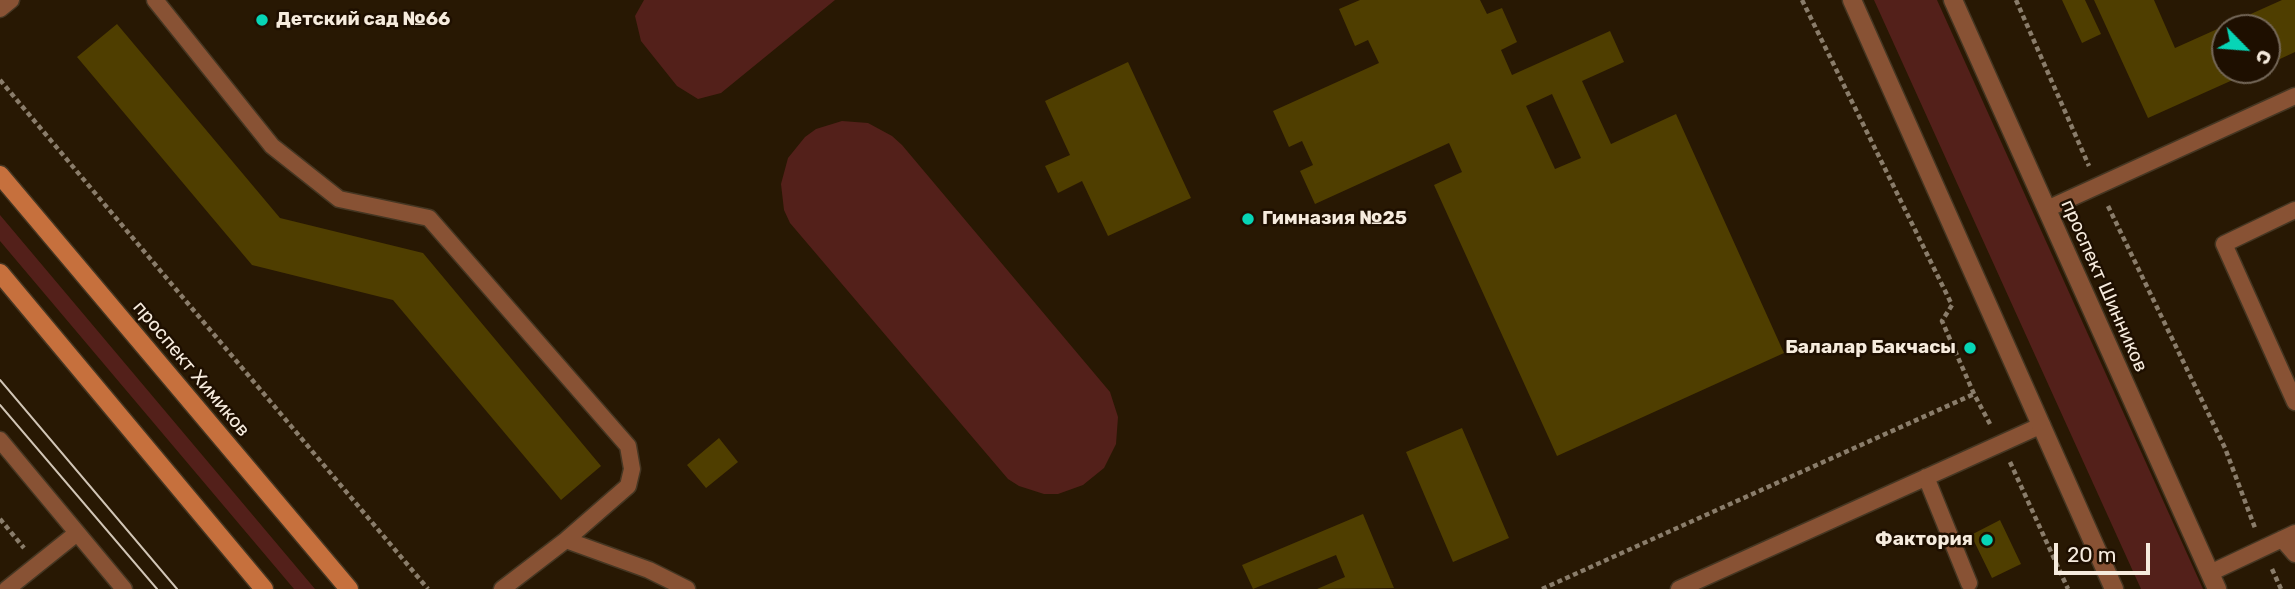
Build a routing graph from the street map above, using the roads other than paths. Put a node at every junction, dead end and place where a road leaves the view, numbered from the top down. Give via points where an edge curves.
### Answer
1 (11, 0) edge
2 (155, 0) edge
3 (1852, 0) edge
4 (1953, 0) edge
5 (0, 9) edge
6 (2295, 96) edge
7 (0, 175) edge
8 (2047, 209) junction
9 (2295, 210) edge
10 (0, 273) edge
11 (2295, 401) edge
12 (2042, 425) junction
13 (0, 440) edge
14 (1926, 477) junction
15 (77, 533) junction
16 (2288, 536) edge
17 (566, 540) junction
18 (2295, 554) edge
19 (2213, 581) edge
20 (1969, 583) dead end
21 (6, 589) edge
22 (124, 589) edge
23 (264, 589) edge
24 (349, 589) edge
25 (502, 589) edge
26 (688, 589) edge
27 (1679, 589) edge
28 (2114, 589) edge

1 - 5 lane
2 - 17 lane via 272,146 339,199 429,218 628,446 632,469 628,486
3 - 12 street
4 - 8 street, проспект Шинников
6 - 8 lane
7 - 24 main road, проспект Химиков
8 - 19 street, проспект Шинников
9 - 11 lane via 2224,244
10 - 23 main road
12 - 14 lane
12 - 28 street
13 - 15 lane
14 - 20 lane
14 - 27 lane
15 - 21 lane
15 - 22 lane
16 - 18 lane
16 - 19 lane
17 - 25 lane
17 - 26 lane

